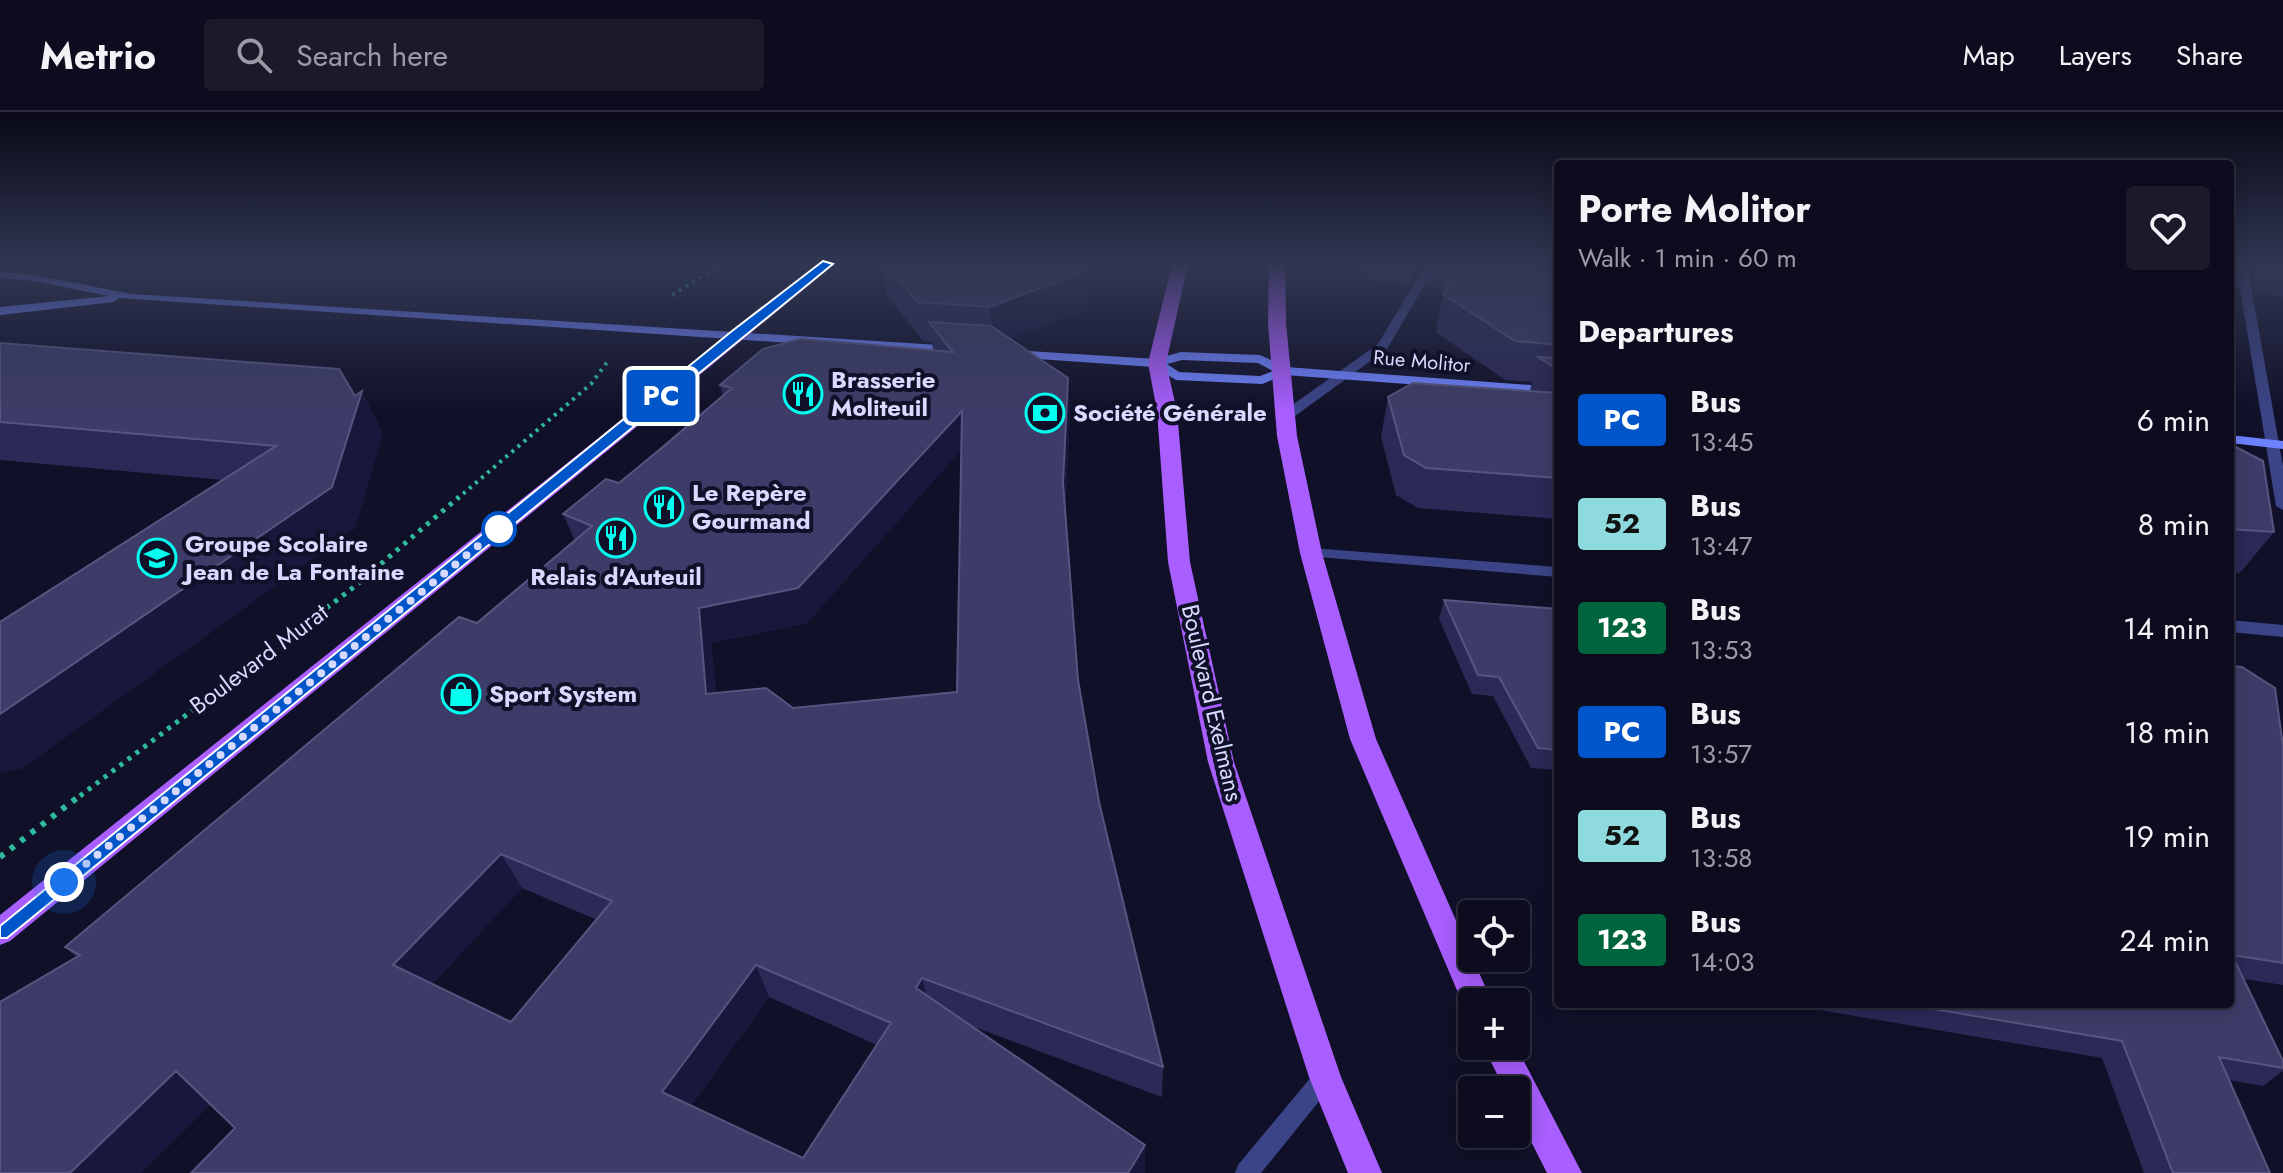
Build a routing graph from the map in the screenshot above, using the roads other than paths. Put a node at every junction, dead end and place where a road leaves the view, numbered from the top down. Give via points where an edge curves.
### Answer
1 (402, 314) edge
2 (763, 314) edge
3 (1168, 314) edge
4 (1277, 314) edge
5 (1402, 314) edge
6 (2251, 314) edge
7 (736, 334) junction
8 (967, 350) edge
9 (997, 353) edge
10 (1157, 363) junction
11 (1283, 371) junction
12 (1342, 375) junction
13 (1554, 391) edge
14 (1286, 416) junction
15 (2234, 440) edge
16 (2276, 445) edge
17 (2283, 506) edge
18 (1311, 553) junction
19 (1554, 572) edge
20 (2234, 626) edge
21 (2283, 631) edge
22 (0, 932) edge
23 (1471, 988) edge
24 (1506, 1060) edge
25 (1325, 1077) junction
26 (1246, 1173) edge
27 (1365, 1173) edge
28 (1565, 1173) edge

1 - 7 street
2 - 7 main road, Boulevard Murat
3 - 10 main road, Boulevard Exelmans
4 - 11 main road
5 - 12 street via 1383,346
6 - 16 street
7 - 8 street
7 - 22 main road, Boulevard Murat
9 - 10 street, Rue Molitor
10 - 11 street, Rue Molitor via 1181,356 1260,359
10 - 11 street, Rue Molitor via 1176,376 1262,380
10 - 25 main road, Boulevard Exelmans via 1167,411 1179,562 1221,762
11 - 12 street, Rue Molitor
11 - 14 main road
12 - 13 street, Rue Molitor
12 - 14 street
14 - 18 main road
15 - 16 street
16 - 17 street
18 - 19 street
18 - 23 main road via 1363,739
20 - 21 street
24 - 28 main road
25 - 26 street
25 - 27 main road, Boulevard Exelmans

